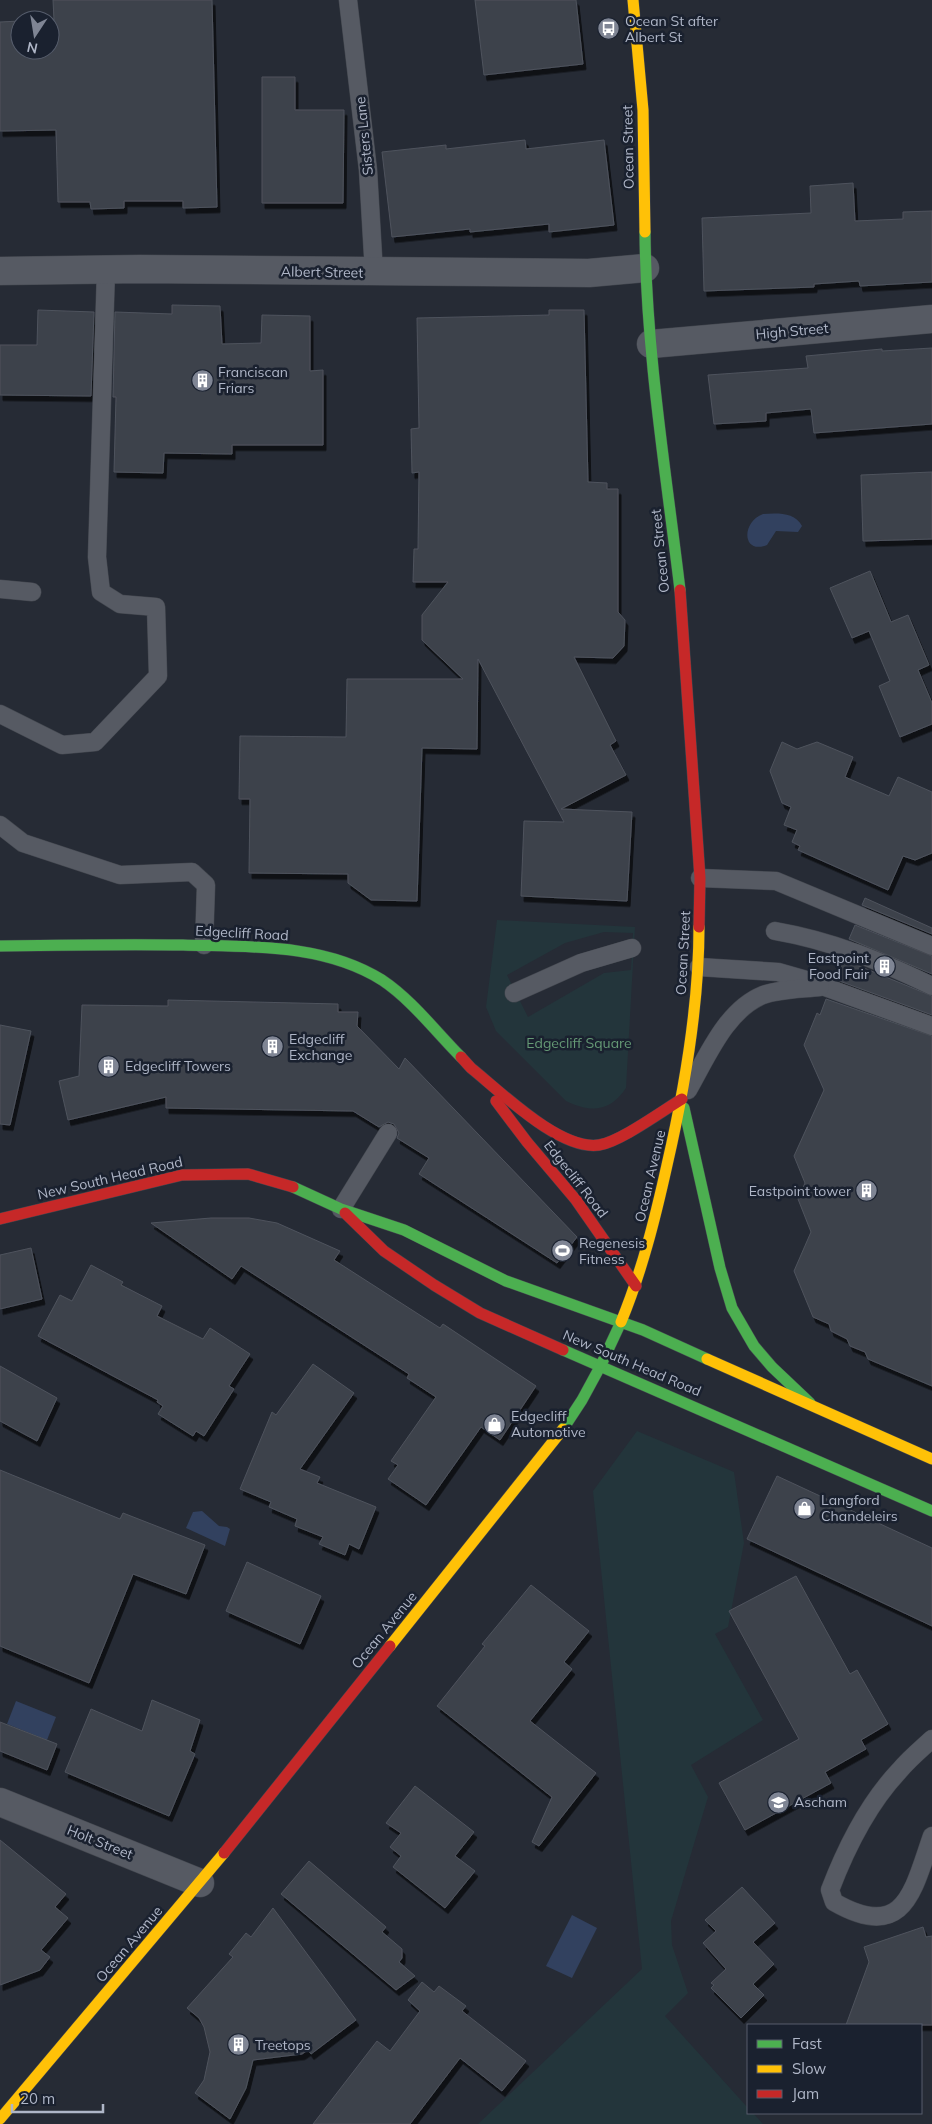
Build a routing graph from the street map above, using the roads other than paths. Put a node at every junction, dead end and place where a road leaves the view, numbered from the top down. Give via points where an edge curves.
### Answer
1 (348, 0) edge
2 (633, 0) edge
3 (645, 268) junction
4 (106, 270) junction
5 (0, 271) edge
6 (374, 272) junction
7 (932, 319) edge
8 (651, 344) junction
9 (0, 589) edge
10 (32, 592) dead end
11 (0, 714) edge
12 (0, 826) edge
13 (700, 878) junction
14 (775, 931) dead end
15 (204, 945) junction
16 (0, 946) edge
17 (932, 946) edge
18 (632, 948) dead end
19 (699, 967) junction
20 (932, 986) edge
21 (824, 987) junction
22 (514, 993) dead end
23 (932, 1026) edge
24 (471, 1068) junction
25 (682, 1100) junction
26 (388, 1133) dead end
27 (340, 1208) junction
28 (0, 1218) edge
29 (636, 1286) junction
30 (621, 1322) junction
31 (601, 1365) junction
32 (813, 1407) junction
33 (932, 1458) edge
34 (932, 1511) edge
35 (932, 1738) edge
36 (0, 1802) edge
37 (932, 1836) edge
38 (200, 1883) junction
39 (0, 2119) edge

1 - 6 lane, Sisters Lane via 368,170
2 - 3 main road, Ocean Street via 643,110
3 - 6 street, Albert Street via 589,273
3 - 8 main road, Ocean Street
4 - 5 street, Albert Street
4 - 6 street, Albert Street
4 - 11 lane via 97,557 101,592 120,604 156,607 158,676 94,742 62,745
7 - 8 street, High Street
8 - 13 main road, Ocean Street via 680,592
9 - 10 lane
12 - 15 lane via 23,842 120,875 192,872 206,884
13 - 17 lane via 776,881
13 - 19 main road, Ocean Street
14 - 20 lane via 842,946
15 - 16 main road, Edgecliff Road
15 - 24 main road, Edgecliff Road via 273,947 356,966 403,997
18 - 22 lane via 581,963
19 - 21 lane via 778,972
19 - 25 main road, Ocean Street
21 - 23 lane
21 - 25 lane via 764,995 743,1007 727,1025
24 - 25 main road, Edgecliff Road via 549,1131 587,1146 614,1140
24 - 29 main road, Edgecliff Road via 581,1207
25 - 29 main road, Ocean Avenue via 651,1237
25 - 32 main road via 732,1308 754,1346
26 - 27 lane
27 - 28 main road, New South Head Road via 269,1179 248,1174 203,1173 141,1184
27 - 30 main road, New South Head Road via 404,1230 506,1281
27 - 31 main road, New South Head Road via 384,1251 480,1313
29 - 30 main road, Ocean Avenue
30 - 31 main road, Ocean Avenue
30 - 32 main road, New South Head Road
31 - 34 main road, New South Head Road
31 - 38 main road, Ocean Avenue via 558,1436
32 - 33 main road, New South Head Road
35 - 37 lane via 899,1770 864,1818 830,1890 834,1902 868,1916 889,1915 898,1909 912,1892
36 - 38 street, Holt Street
38 - 39 main road, Ocean Avenue

